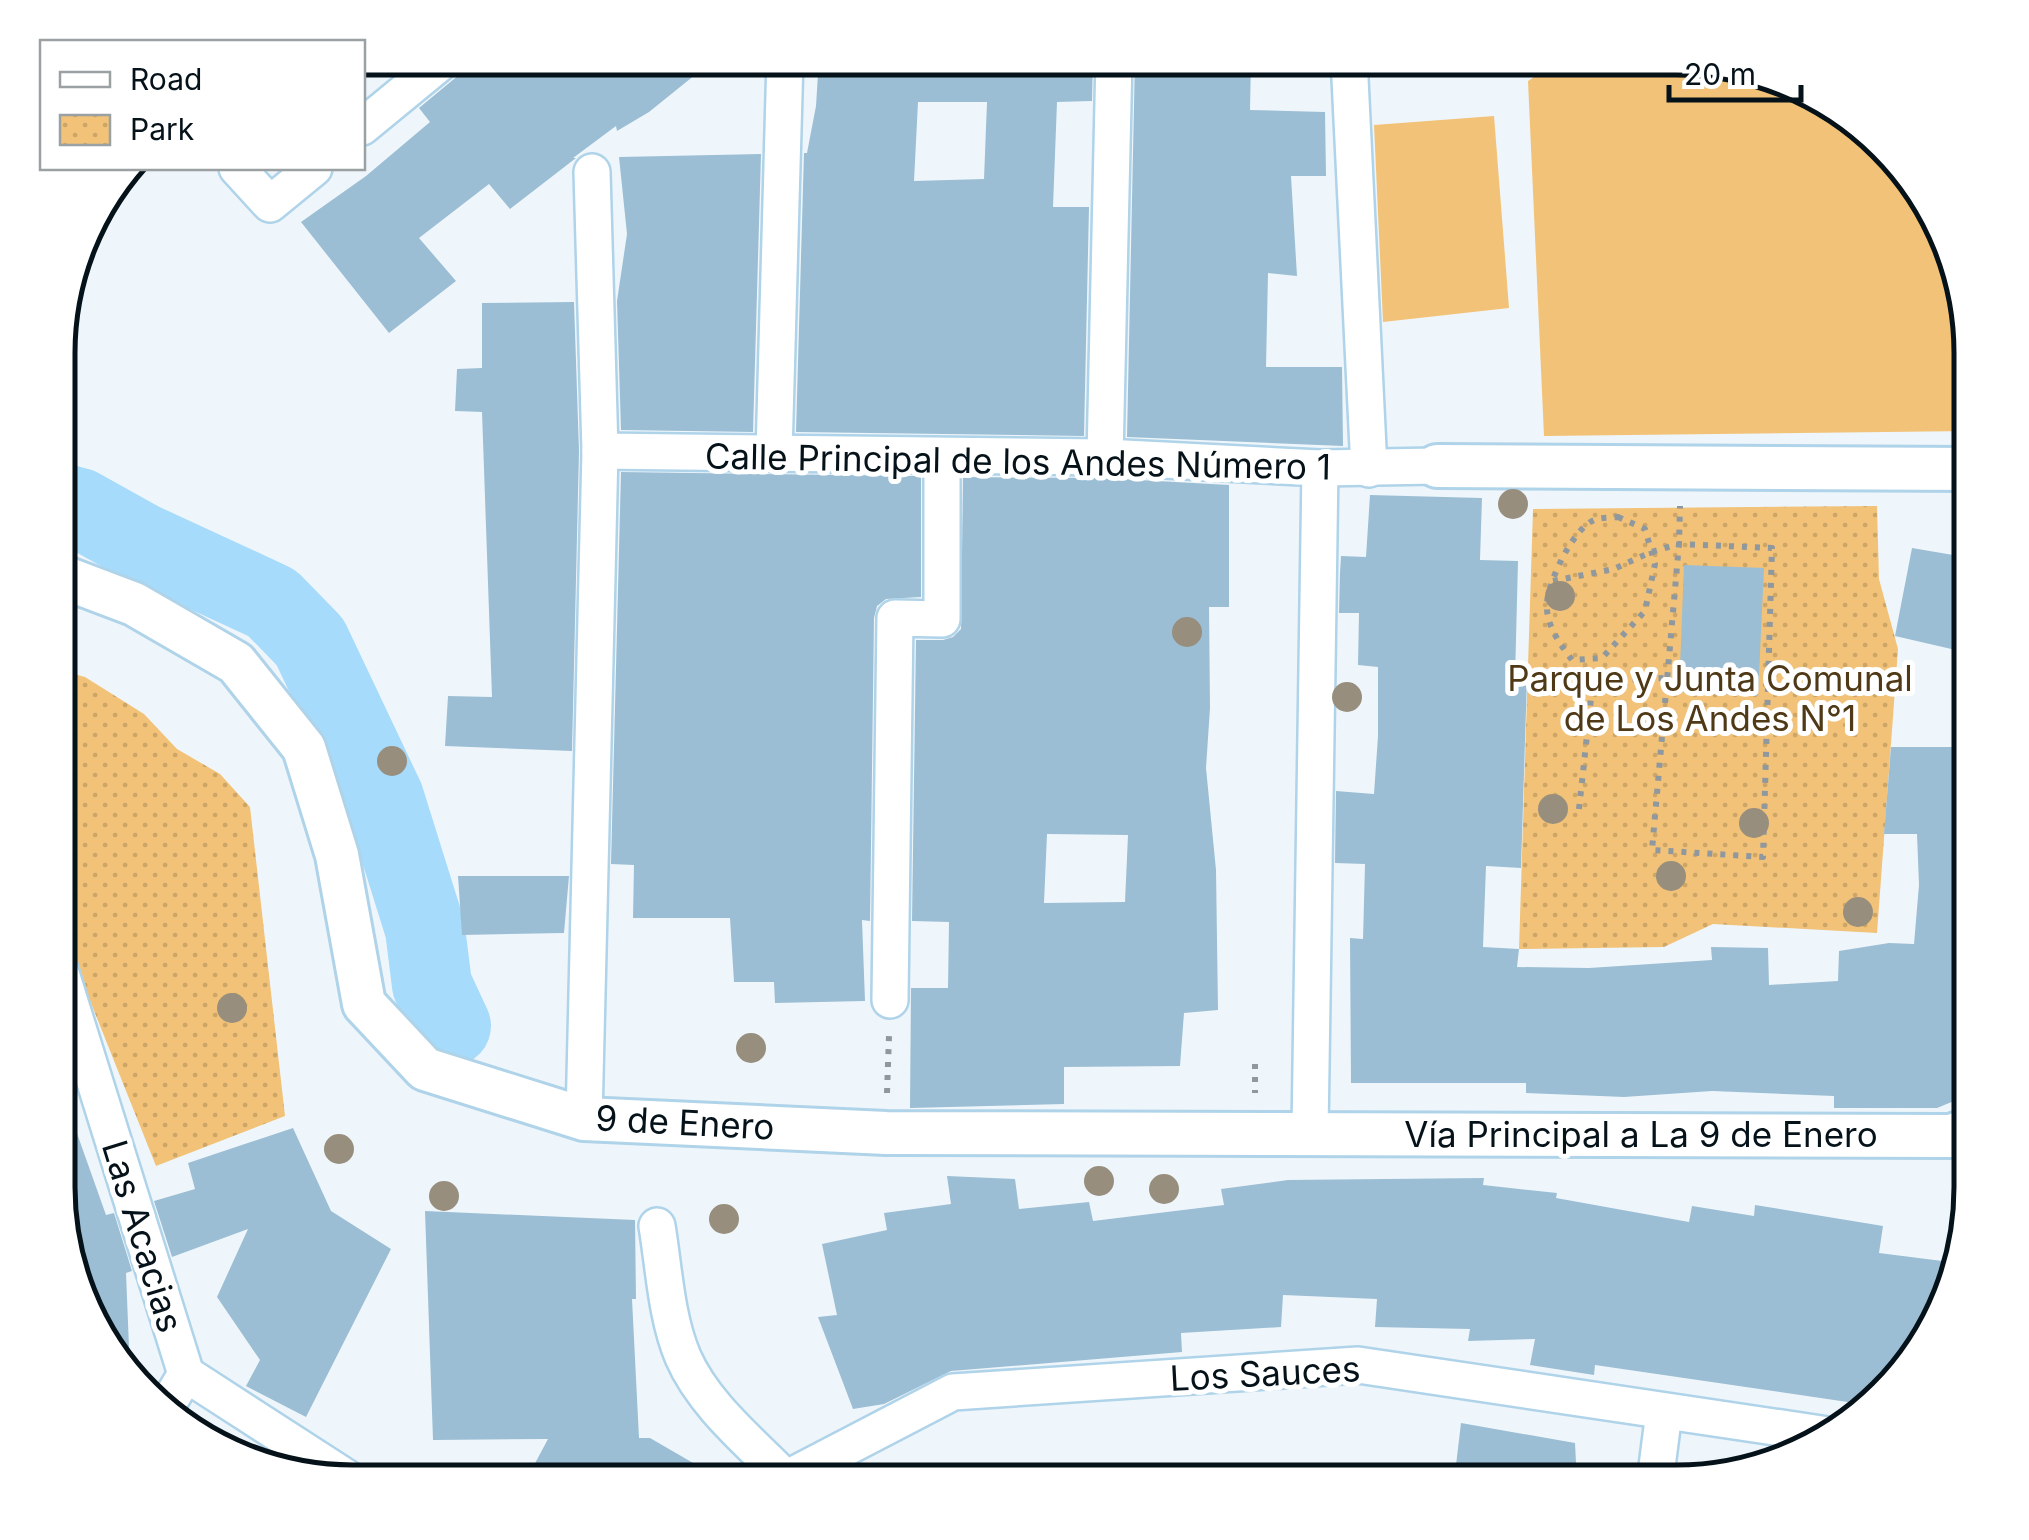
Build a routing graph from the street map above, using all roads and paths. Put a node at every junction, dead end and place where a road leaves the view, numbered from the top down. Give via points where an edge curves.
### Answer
1 (424, 76) edge
2 (784, 76) edge
3 (1114, 76) edge
4 (1350, 76) edge
5 (365, 125) edge
6 (239, 170) edge
7 (312, 170) edge
8 (592, 172) dead end
9 (600, 450) junction
10 (774, 454) junction
11 (942, 456) junction
12 (1105, 457) junction
13 (1437, 466) joint
14 (1320, 468) junction
15 (1954, 468) edge
16 (1369, 469) junction
17 (1681, 496) dead end
18 (1679, 544) junction
19 (1651, 552) junction
20 (1554, 581) junction
21 (75, 582) edge
22 (1542, 674) dead end
23 (1666, 678) junction
24 (1593, 680) junction
25 (1579, 809) dead end
26 (890, 1000) joint
27 (76, 1021) edge
28 (1255, 1064) dead end
29 (1256, 1106) dead end
30 (584, 1119) junction
31 (1310, 1132) junction
32 (886, 1133) junction
33 (1953, 1135) edge
34 (657, 1226) dead end
35 (186, 1374) junction
36 (172, 1397) edge
37 (1664, 1412) junction
38 (1807, 1432) edge
39 (323, 1463) edge
40 (768, 1464) edge
41 (812, 1464) edge
42 (1657, 1465) edge

1 - 5 street
2 - 10 street
3 - 12 street
4 - 16 street
6 - 7 street via 270,204
8 - 9 street
9 - 10 street, Calle Principal de los Andes Número 1
9 - 30 street
10 - 11 street, Calle Principal de los Andes Número 1
11 - 12 street, Calle Principal de los Andes Número 1
11 - 26 street via 942,619 895,618
12 - 14 street, Calle Principal de los Andes Número 1
13 - 15 street
13 - 16 street, Calle Principal de los Andes Número 1
14 - 16 street, Calle Principal de los Andes Número 1
14 - 31 street
17 - 18 path
18 - 19 path
18 - 23 path
18 - 23 path via 1772,548 1763,857 1652,850
19 - 20 path via 1614,570
19 - 20 path via 1646,529 1618,517 1594,520 1572,540
19 - 20 path via 1655,564 1645,611 1602,658 1572,660 1554,636 1546,604
21 - 30 street, 9 de Enero via 134,604 236,664 304,748 337,855 364,1004 424,1068
22 - 24 path
23 - 24 path
24 - 25 path
26 - 32 path
27 - 35 street, Las Acacias
28 - 29 path
30 - 32 street, 9 de Enero
31 - 32 street, 9 de Enero
31 - 33 street, Vía Principal a La 9 de Enero
34 - 40 street via 683,1356 708,1398
35 - 36 street
35 - 39 street, Las Acacias
37 - 38 street, Los Sauces
37 - 41 street, Los Sauces via 1358,1365 953,1392
37 - 42 street

